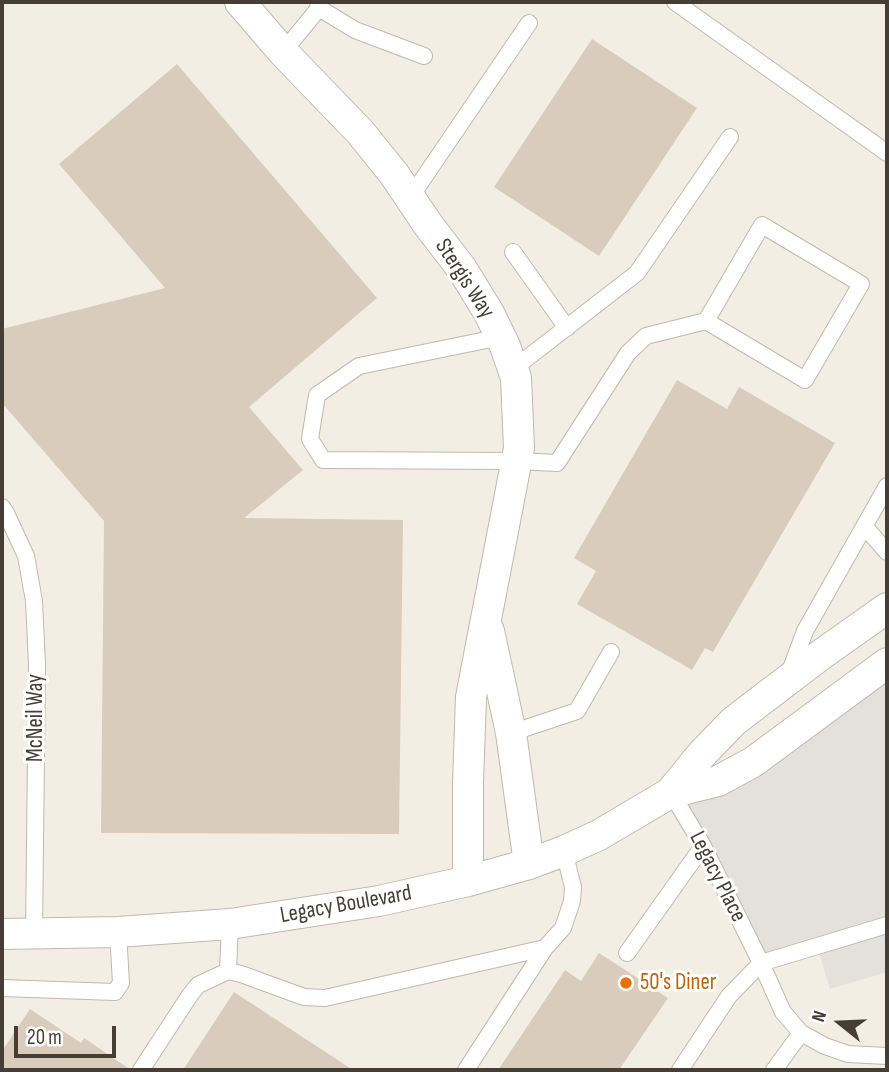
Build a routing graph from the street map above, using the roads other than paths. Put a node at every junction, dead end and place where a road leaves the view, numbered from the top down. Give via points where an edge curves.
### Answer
1 (240, 2) edge
2 (676, 2) edge
3 (319, 5) edge
4 (529, 23) dead end
5 (283, 52) junction
6 (424, 56) dead end
7 (730, 137) dead end
8 (887, 153) edge
9 (410, 198) junction
10 (513, 252) dead end
11 (706, 321) junction
12 (567, 328) junction
13 (500, 337) junction
14 (513, 369) junction
15 (516, 461) junction
16 (887, 486) edge
17 (2, 507) edge
18 (865, 527) junction
19 (887, 552) edge
20 (887, 608) edge
21 (486, 620) junction
22 (611, 652) dead end
23 (887, 663) edge
24 (787, 680) junction
25 (511, 733) junction
26 (670, 793) junction
27 (703, 846) junction
28 (564, 851) junction
29 (529, 864) junction
30 (468, 881) junction
31 (230, 924) junction
32 (887, 925) edge
33 (118, 932) junction
34 (2, 934) edge
35 (34, 934) junction
36 (545, 947) junction
37 (627, 953) dead end
38 (761, 963) junction
39 (228, 971) junction
40 (2, 988) edge
41 (801, 1033) junction
42 (887, 1056) edge
43 (141, 1070) edge
44 (466, 1070) edge
45 (680, 1070) edge
46 (774, 1070) edge

1 - 5 street, Stergis Way
2 - 8 lane
3 - 5 lane
3 - 6 lane via 355,30
4 - 9 lane
5 - 9 street, Stergis Way via 361,133
7 - 12 lane via 637,273
9 - 13 street, Stergis Way via 462,269
10 - 12 lane
11 - 11 lane via 805,380 861,284 762,225
11 - 15 lane via 646,336 628,353 556,463
12 - 14 lane
13 - 14 street, Stergis Way
13 - 15 lane via 359,366 317,395 310,439 323,460
14 - 15 street, Stergis Way via 518,411
15 - 21 street, Stergis Way
16 - 18 lane
17 - 35 lane, McNeil Way via 26,556 34,601
18 - 19 lane
18 - 24 lane via 805,631
20 - 24 street, Legacy Boulevard
21 - 25 street, Stergis Way
21 - 30 street, Stergis Way via 471,696
22 - 25 lane via 577,711
23 - 26 street, Legacy Boulevard via 753,762 718,781
24 - 26 street, Legacy Boulevard via 734,721
25 - 29 street, Stergis Way
26 - 27 lane, Legacy Place
26 - 28 street, Legacy Boulevard
27 - 37 lane
27 - 38 lane, Legacy Place
28 - 29 street, Legacy Boulevard
28 - 36 lane via 572,901 562,928
29 - 30 street, Legacy Boulevard
30 - 31 street, Legacy Boulevard via 379,901
31 - 33 street, Legacy Boulevard
31 - 39 lane
32 - 38 lane
33 - 35 street, Legacy Boulevard
33 - 40 lane via 121,983 115,992
34 - 35 street, Legacy Boulevard
36 - 39 lane via 325,998 304,997
36 - 44 lane
38 - 41 lane, Legacy Place via 783,1012
38 - 45 lane via 729,996
39 - 43 lane via 198,985
41 - 42 lane, Legacy Place via 848,1054
41 - 46 lane

